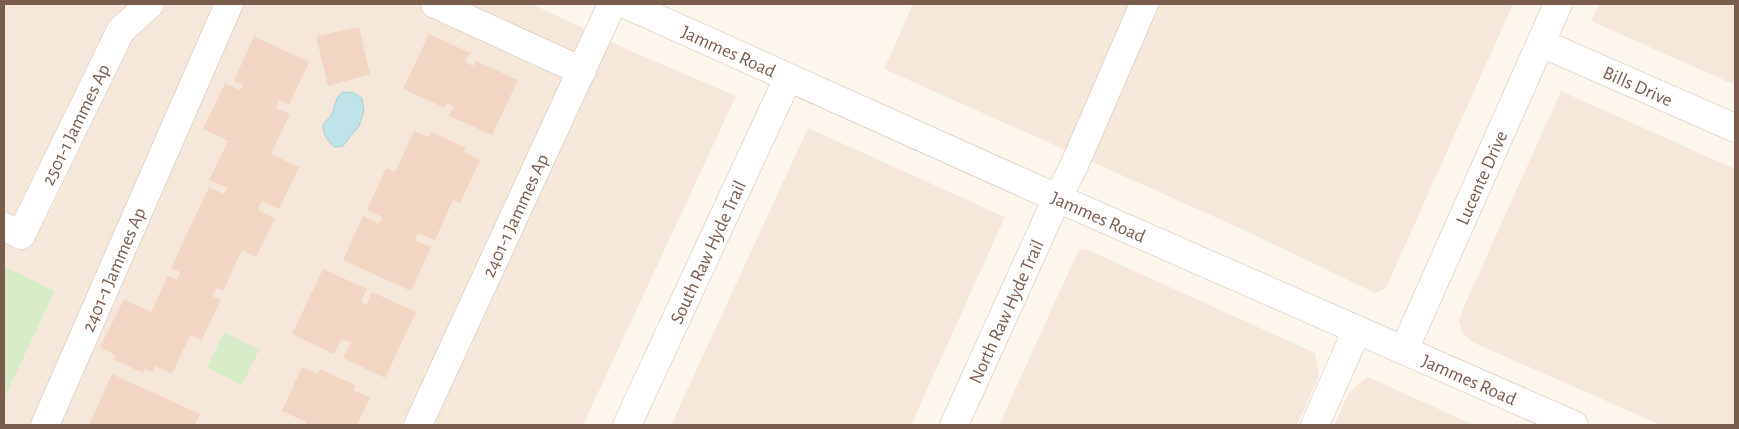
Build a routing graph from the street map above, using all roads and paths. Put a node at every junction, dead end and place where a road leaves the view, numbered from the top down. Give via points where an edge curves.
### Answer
1 (150, 4) edge
2 (230, 4) edge
3 (435, 4) edge
4 (612, 4) edge
5 (625, 4) edge
6 (1144, 4) edge
7 (1558, 4) edge
8 (1541, 43) junction
9 (582, 71) junction
10 (788, 78) junction
11 (1735, 128) edge
12 (1057, 198) junction
13 (4, 227) edge
14 (1357, 330) junction
15 (1404, 350) junction
16 (45, 425) edge
17 (418, 425) edge
18 (627, 425) edge
19 (954, 425) edge
20 (1315, 425) edge
21 (1574, 425) edge

1 - 13 street, 2501-1 Jammes Ap via 121,30 21,235
2 - 16 street, 2401-1 Jammes Ap
3 - 9 street
4 - 9 street, 2401-1 Jammes Ap
5 - 10 street, Jammes Road
6 - 12 street, North Raw Hyde Trail
7 - 8 street, Lucente Drive
8 - 11 street, Bills Drive
8 - 15 street, Lucente Drive
9 - 17 street, 2401-1 Jammes Ap
10 - 12 street, Jammes Road
10 - 18 street, South Raw Hyde Trail
12 - 14 street, Jammes Road
12 - 19 street, North Raw Hyde Trail
14 - 15 street, Jammes Road
14 - 20 street
15 - 21 street, Jammes Road

